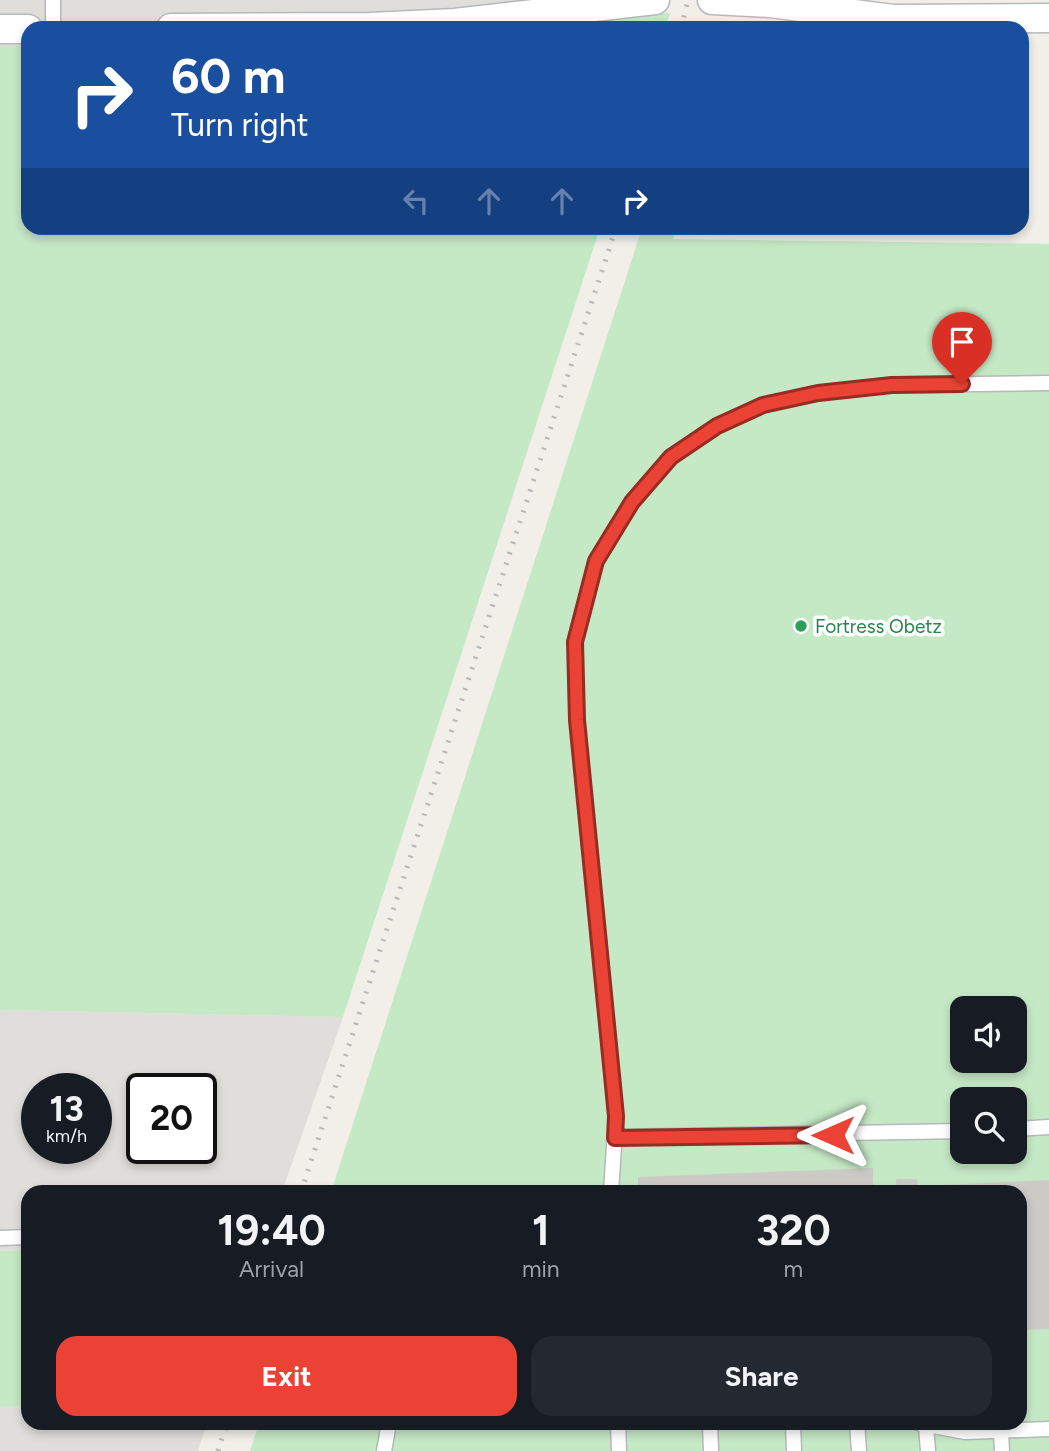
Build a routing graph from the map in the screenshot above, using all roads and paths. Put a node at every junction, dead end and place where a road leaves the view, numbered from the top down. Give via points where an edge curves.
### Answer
1 (53, 0) edge
2 (654, 0) edge
3 (712, 0) edge
4 (579, 4) edge
5 (1049, 18) edge
6 (54, 21) edge
7 (467, 21) edge
8 (0, 29) edge
9 (21, 29) edge
10 (1049, 383) edge
11 (1049, 1127) edge
12 (1027, 1128) edge
13 (950, 1131) edge
14 (615, 1138) junction
15 (612, 1185) edge
16 (21, 1237) edge
17 (0, 1238) edge
18 (1049, 1429) edge
19 (388, 1430) edge
20 (618, 1430) edge
21 (710, 1430) edge
22 (793, 1430) edge
23 (858, 1430) edge
24 (923, 1430) edge
25 (954, 1430) edge
26 (1001, 1432) junction
27 (384, 1451) edge
28 (619, 1451) edge
29 (711, 1451) edge
30 (794, 1451) edge
31 (859, 1451) edge
32 (928, 1451) edge
33 (1002, 1451) edge

1 - 6 lane
2 - 4 street
3 - 5 street via 893,19
4 - 7 street
8 - 9 street
10 - 14 lane via 892,385 763,405 717,426 671,457 632,502 596,561 575,642 577,720
11 - 12 lane
13 - 14 lane
14 - 15 lane
16 - 17 lane
18 - 26 lane
19 - 27 lane
20 - 28 lane
21 - 29 lane
22 - 30 lane
23 - 31 lane
24 - 32 lane
25 - 26 lane
26 - 33 lane

